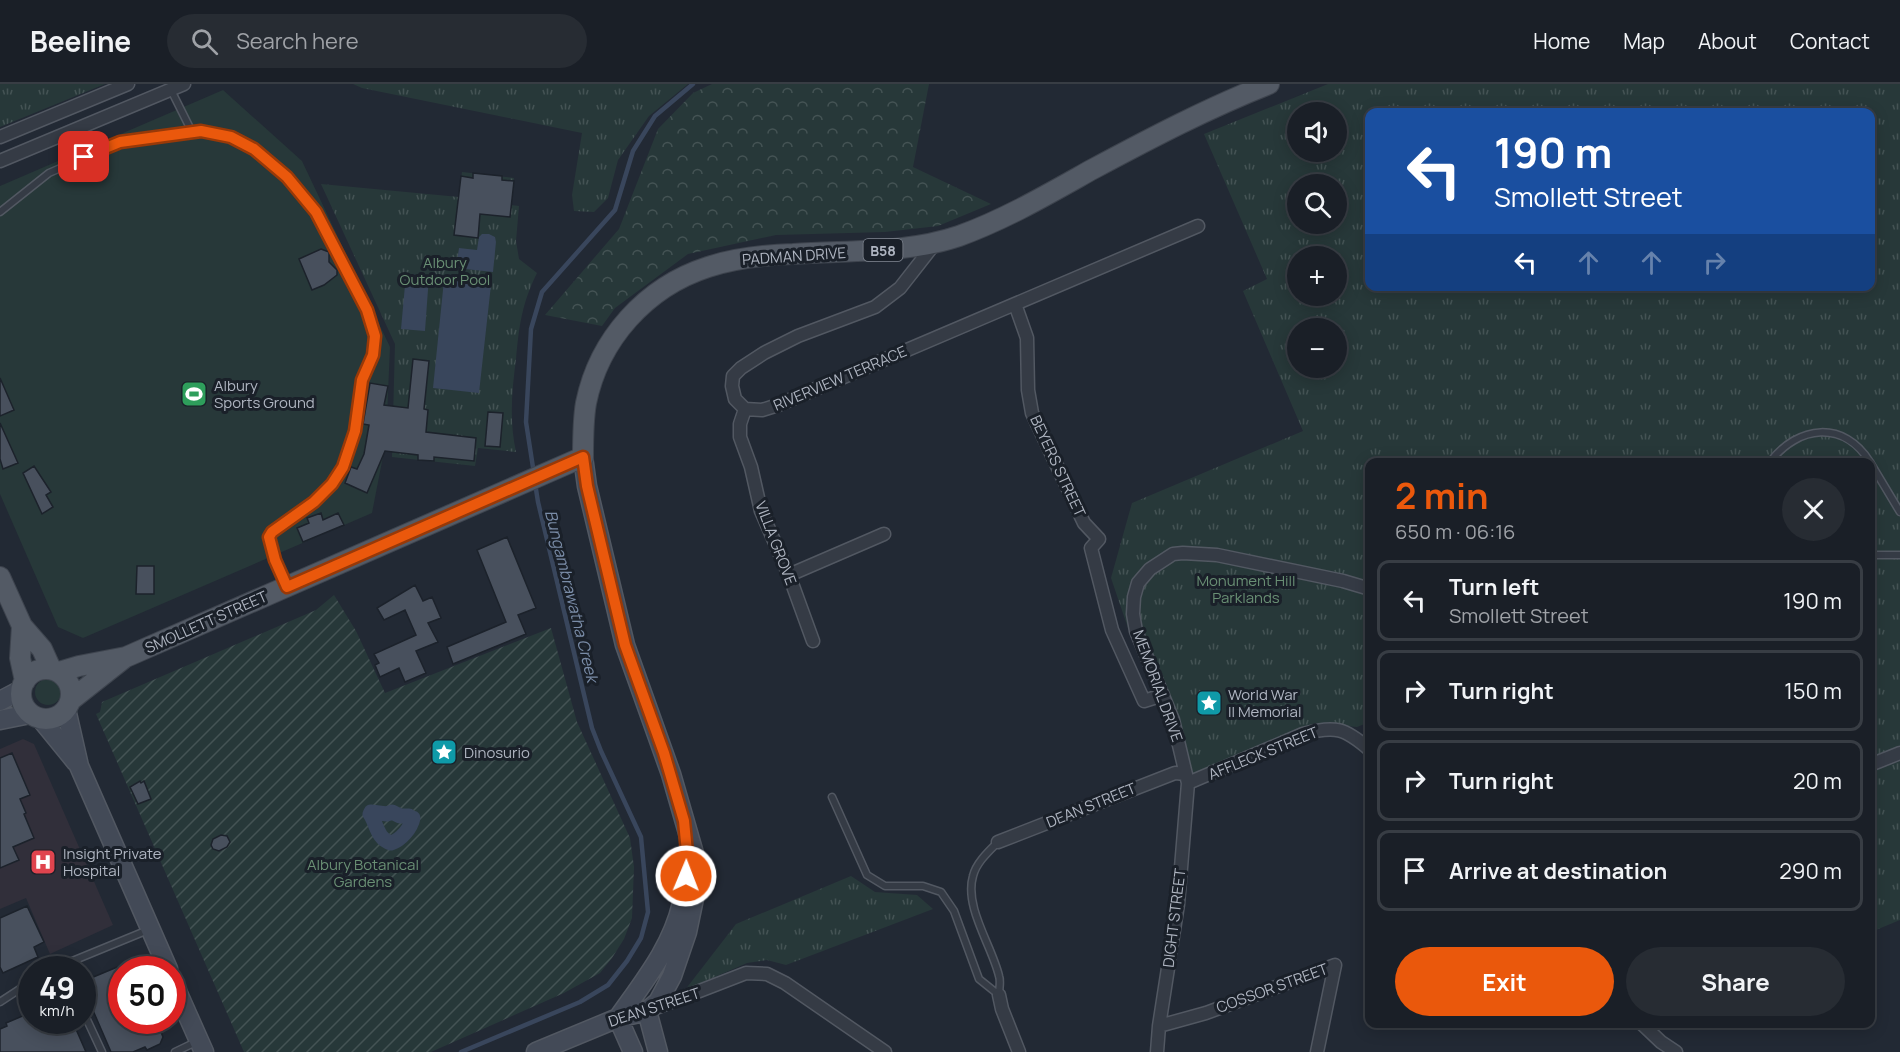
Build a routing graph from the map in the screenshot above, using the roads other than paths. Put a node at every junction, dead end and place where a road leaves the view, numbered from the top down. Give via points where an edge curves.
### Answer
1 (128, 84) edge
2 (184, 84) edge
3 (1269, 84) edge
4 (171, 89) junction
5 (192, 132) junction
6 (0, 137) edge
7 (0, 161) edge
8 (0, 212) edge
9 (1198, 226) dead end
10 (936, 242) junction
11 (1015, 304) junction
12 (746, 409) junction
13 (583, 457) junction
14 (1774, 458) edge
15 (1867, 458) edge
16 (1875, 470) edge
17 (1900, 512) edge
18 (884, 534) dead end
19 (1875, 555) edge
20 (1900, 555) edge
21 (789, 575) junction
22 (0, 577) edge
23 (287, 587) junction
24 (1365, 588) edge
25 (22, 626) junction
26 (813, 641) dead end
27 (126, 657) junction
28 (55, 671) junction
29 (23, 685) junction
30 (1162, 695) junction
31 (0, 701) edge
32 (69, 705) junction
33 (35, 717) junction
34 (0, 720) edge
35 (1365, 746) edge
36 (1900, 753) edge
37 (1875, 763) edge
38 (79, 766) junction
39 (1187, 779) junction
40 (832, 797) dead end
41 (684, 821) junction
42 (998, 842) joint
43 (151, 929) junction
44 (89, 956) edge
45 (162, 956) edge
46 (18, 990) edge
47 (999, 995) junction
48 (0, 1002) edge
49 (647, 1011) junction
50 (186, 1012) edge
51 (618, 1018) junction
52 (1159, 1026) junction
53 (1646, 1028) edge
54 (94, 1034) edge
55 (201, 1046) edge
56 (102, 1052) edge
57 (175, 1052) edge
58 (536, 1052) edge
59 (633, 1052) edge
60 (658, 1052) edge
61 (885, 1052) edge
62 (1019, 1052) edge
63 (1157, 1052) edge
64 (1317, 1052) edge
65 (1676, 1052) edge

1 - 6 street
2 - 4 street
3 - 10 main road, PADMAN DRIVE / B58 via 1168,129 1006,216
4 - 5 lane
4 - 7 street
5 - 8 lane via 120,142 49,173
5 - 23 lane via 231,137 254,149 287,177 316,212 367,310 375,336 373,355 362,380 355,431 343,467 314,502 269,537
9 - 11 street, RIVERVIEW TERRACE
10 - 12 street via 900,288 875,307 798,336 741,368 733,376 732,386 735,399
10 - 13 main road, PADMAN DRIVE / B58 via 871,251 735,260 678,279 635,311 604,354 586,403
11 - 12 street, RIVERVIEW TERRACE via 778,405
11 - 30 street, BEYERS STREET via 1027,338 1032,413 1084,523 1099,539 1091,548 1112,630 1144,701
12 - 21 street, VILLA GROVE via 740,437 761,511
13 - 23 main road, SMOLLETT STREET
13 - 41 main road via 625,645
14 - 15 lane via 1800,437 1829,432 1849,440
16 - 17 lane
18 - 21 street
19 - 20 lane
21 - 26 street, VILLA GROVE
22 - 25 main road
23 - 27 main road, SMOLLETT STREET
24 - 30 street, MEMORIAL DRIVE via 1217,555 1173,554 1150,569 1138,583 1134,597 1136,631
25 - 28 main road
25 - 29 main road
27 - 28 main road, SMOLLETT STREET
27 - 32 main road, SMOLLETT STREET
28 - 29 main road via 40,670
28 - 32 main road via 70,684
29 - 31 main road
29 - 33 main road via 22,703
30 - 39 street, MEMORIAL DRIVE via 1178,735
32 - 33 main road via 55,718
32 - 38 main road
33 - 34 main road
33 - 38 main road
35 - 39 street, AFFLECK STREET via 1339,729 1322,729
36 - 37 street
38 - 43 main road
39 - 42 street, DEAN STREET via 1175,773
39 - 52 street, DIGHT STREET via 1178,904
40 - 47 lane via 867,875 885,886 923,886 941,892 954,911 979,979
41 - 49 main road via 696,865 692,914 672,976 658,1002
41 - 51 main road via 686,876 676,925 664,951
42 - 47 lane via 972,876 971,890 1000,977
43 - 44 lane
43 - 45 main road
46 - 48 lane
47 - 62 street
49 - 51 main road, DEAN STREET
49 - 60 main road
49 - 61 street, DEAN STREET via 746,973 773,976
50 - 55 main road
51 - 58 main road, DEAN STREET
51 - 59 main road
52 - 63 street, DIGHT STREET
52 - 64 street, COSSOR STREET via 1206,1013 1335,965
53 - 65 street
54 - 56 lane
55 - 57 lane

